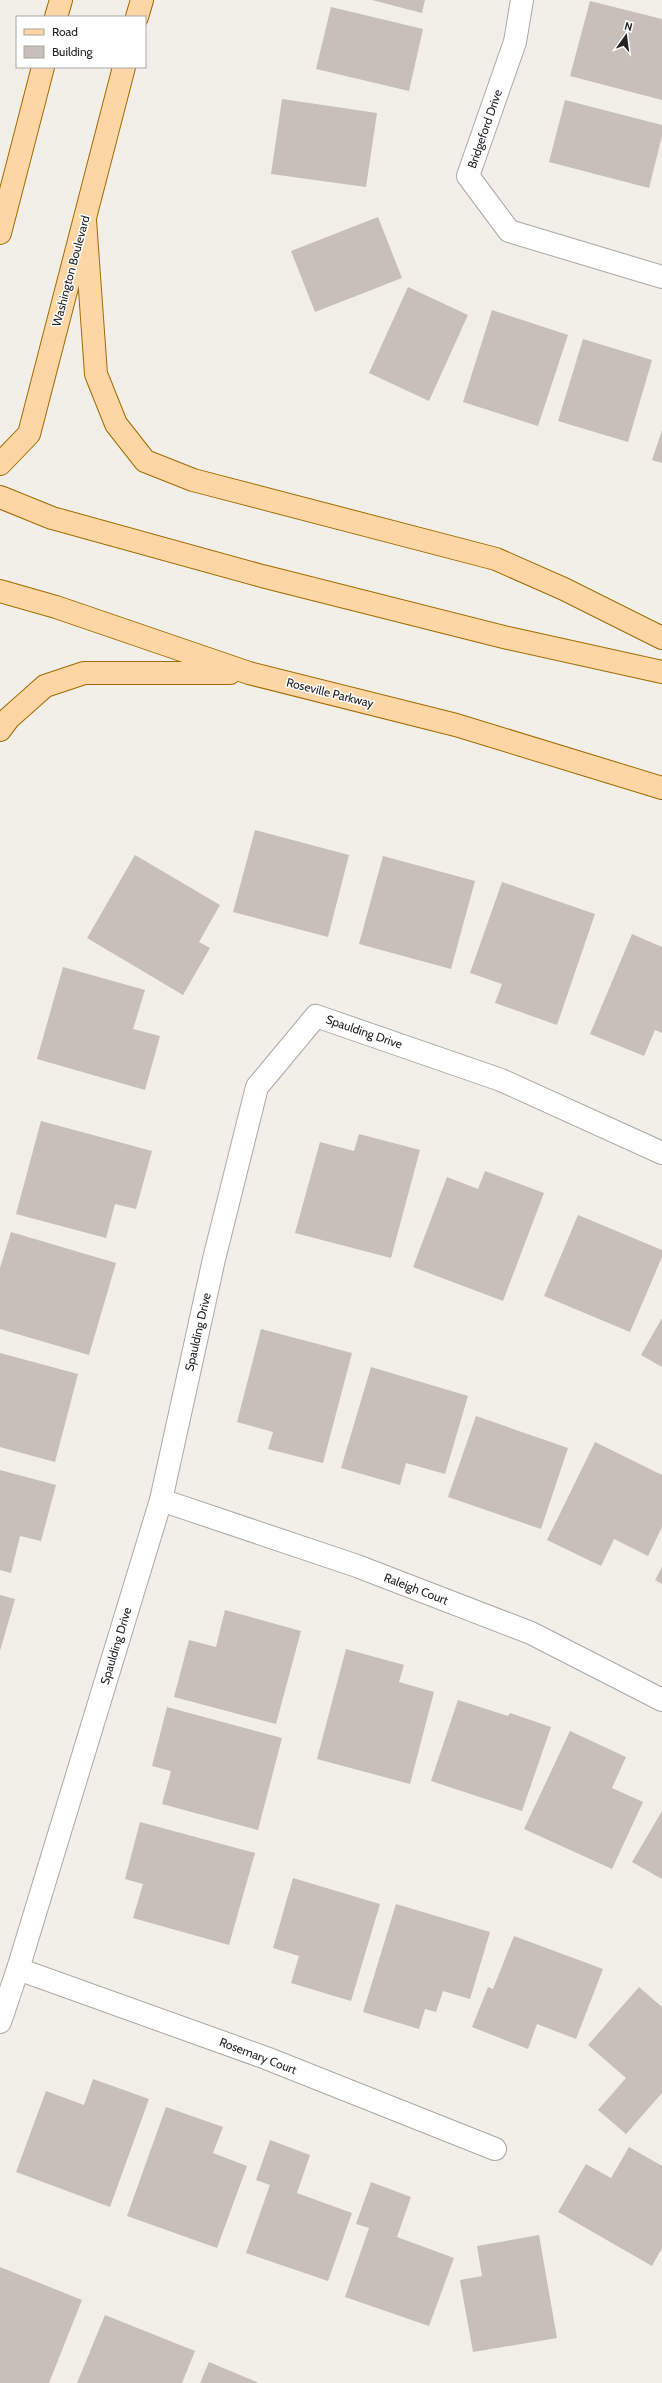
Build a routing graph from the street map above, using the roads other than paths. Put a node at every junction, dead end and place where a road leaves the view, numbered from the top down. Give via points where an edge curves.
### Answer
1 (61, 0) edge
2 (142, 0) edge
3 (522, 0) edge
4 (56, 16) edge
5 (137, 16) edge
6 (43, 68) edge
7 (124, 68) edge
8 (85, 220) junction
9 (0, 234) edge
10 (662, 276) edge
11 (0, 464) edge
12 (0, 497) edge
13 (0, 591) edge
14 (662, 638) edge
15 (662, 672) edge
16 (249, 673) junction
17 (0, 730) edge
18 (662, 788) edge
19 (662, 1153) edge
20 (160, 1500) junction
21 (662, 1700) edge
22 (18, 1969) junction
23 (0, 2022) edge
24 (495, 2149) dead end

1 - 4 main road
2 - 5 main road
3 - 10 street, Bridgeford Drive via 515,42 468,176 509,231
6 - 9 main road
7 - 8 main road, Washington Boulevard
8 - 11 main road, Washington Boulevard via 29,434
8 - 14 main road via 96,374 116,424 145,461 192,480 496,559 564,589
12 - 15 main road via 52,518 262,576 508,638
13 - 16 main road, Roseville Parkway via 56,607
16 - 17 main road via 84,673 44,686 9,718
16 - 18 main road, Roseville Parkway via 456,725
19 - 20 street, Spaulding Drive via 501,1080 316,1016 257,1087 214,1259
20 - 21 street, Raleigh Court via 357,1566 531,1633
20 - 22 street, Spaulding Drive
22 - 23 street, Spaulding Drive
22 - 24 street, Rosemary Court via 266,2058

